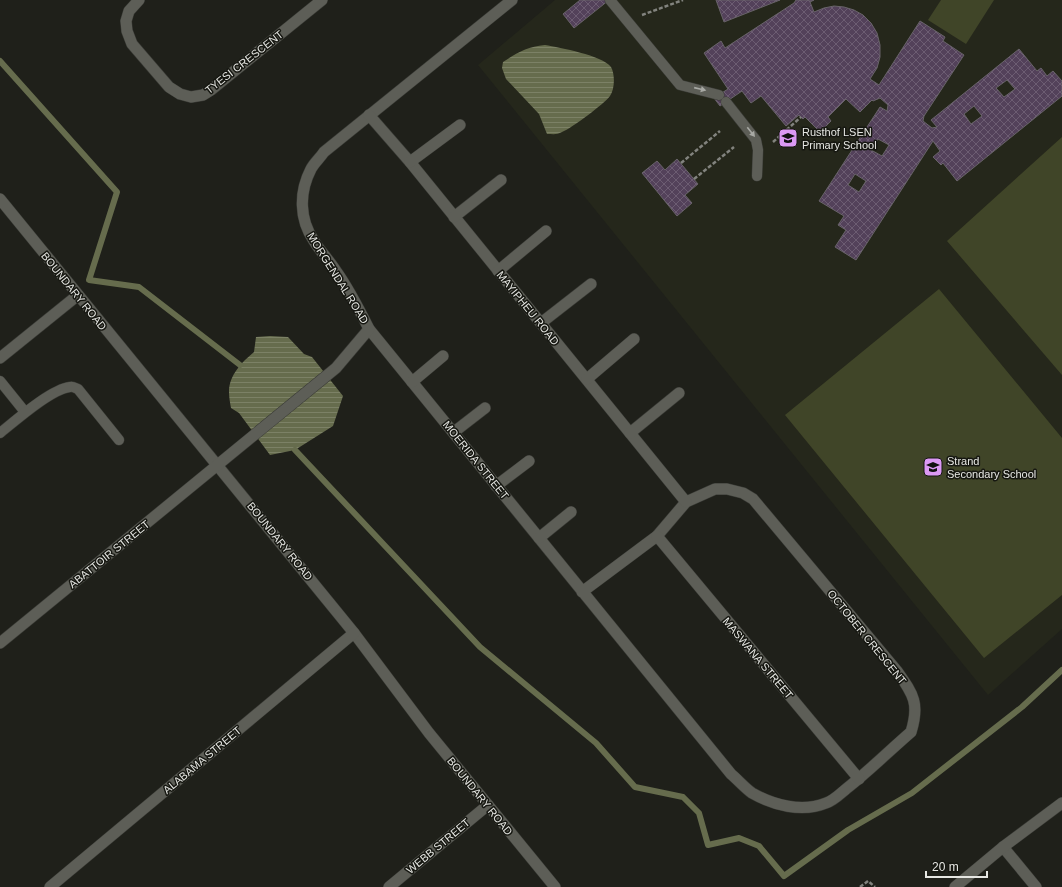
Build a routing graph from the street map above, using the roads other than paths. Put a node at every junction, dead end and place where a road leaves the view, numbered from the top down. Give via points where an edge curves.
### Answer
1 (139, 0) edge
2 (322, 0) edge
3 (512, 0) edge
4 (610, 0) edge
5 (369, 115) junction
6 (460, 125) dead end
7 (410, 162) junction
8 (757, 176) dead end
9 (501, 180) dead end
10 (0, 199) edge
11 (454, 217) junction
12 (546, 231) dead end
13 (498, 271) junction
14 (591, 284) dead end
15 (78, 295) junction
16 (541, 323) junction
17 (370, 329) junction
18 (634, 340) dead end
19 (443, 356) dead end
20 (0, 358) edge
21 (586, 380) junction
22 (0, 381) edge
23 (412, 382) junction
24 (679, 393) dead end
25 (485, 408) dead end
26 (25, 412) junction
27 (454, 432) junction
28 (0, 433) edge
29 (630, 433) junction
30 (119, 440) dead end
31 (529, 460) dead end
32 (218, 465) junction
33 (496, 486) junction
34 (686, 502) junction
35 (571, 512) dead end
36 (657, 536) junction
37 (540, 538) junction
38 (582, 592) junction
39 (354, 633) junction
40 (0, 643) edge
41 (859, 779) junction
42 (1062, 803) edge
43 (488, 805) junction
44 (1003, 847) junction
45 (50, 887) edge
46 (389, 887) edge
47 (555, 887) edge
48 (955, 887) edge
49 (1036, 887) edge

1 - 2 street, TYESI CRESCENT via 129,11 126,21 132,44 169,87 191,97 203,95 211,90
3 - 5 street, MORGENDAL ROAD
4 -> 8 lane via 680,85 723,98 754,136 757,144
5 - 7 street, MAYIPHEU ROAD
5 - 17 street, MORGENDAL ROAD via 324,152 305,182 301,199 304,221 313,240 336,270
6 - 7 street
7 - 11 street, MAYIPHEU ROAD
9 - 11 street
10 - 15 street, BOUNDARY ROAD
11 - 13 street, MAYIPHEU ROAD
12 - 13 street
13 - 16 street, MAYIPHEU ROAD
14 - 16 street
15 - 20 street
15 - 32 street, BOUNDARY ROAD
16 - 21 street, MAYIPHEU ROAD
17 - 23 street, MOERIDA STREET
17 - 32 street, MORGENDAL ROAD via 330,372
18 - 21 street
19 - 23 street
21 - 29 street, MAYIPHEU ROAD
22 - 26 lane
23 - 27 street, MOERIDA STREET
24 - 29 street
25 - 27 street
26 - 28 lane
26 - 30 lane via 57,391 72,386 78,389
27 - 33 street, MOERIDA STREET
29 - 34 street, MAYIPHEU ROAD
31 - 33 street
32 - 39 street, BOUNDARY ROAD
32 - 40 street, ABATTOIR STREET
33 - 37 street, MOERIDA STREET
34 - 36 street
34 - 41 street, OCTOBER CRESCENT via 715,490 743,493 753,499 897,671 909,690 916,707 911,732
35 - 37 street
36 - 38 street
36 - 41 street, MASWANA STREET
37 - 38 street, MOERIDA STREET
38 - 41 street, OCTOBER CRESCENT via 732,774 751,792 779,804 797,808 811,807 827,803
39 - 43 street, BOUNDARY ROAD via 429,733
39 - 45 street, ALABAMA STREET
42 - 44 street
43 - 46 street, WEBB STREET
43 - 47 street, BOUNDARY ROAD
44 - 48 street
44 - 49 street

